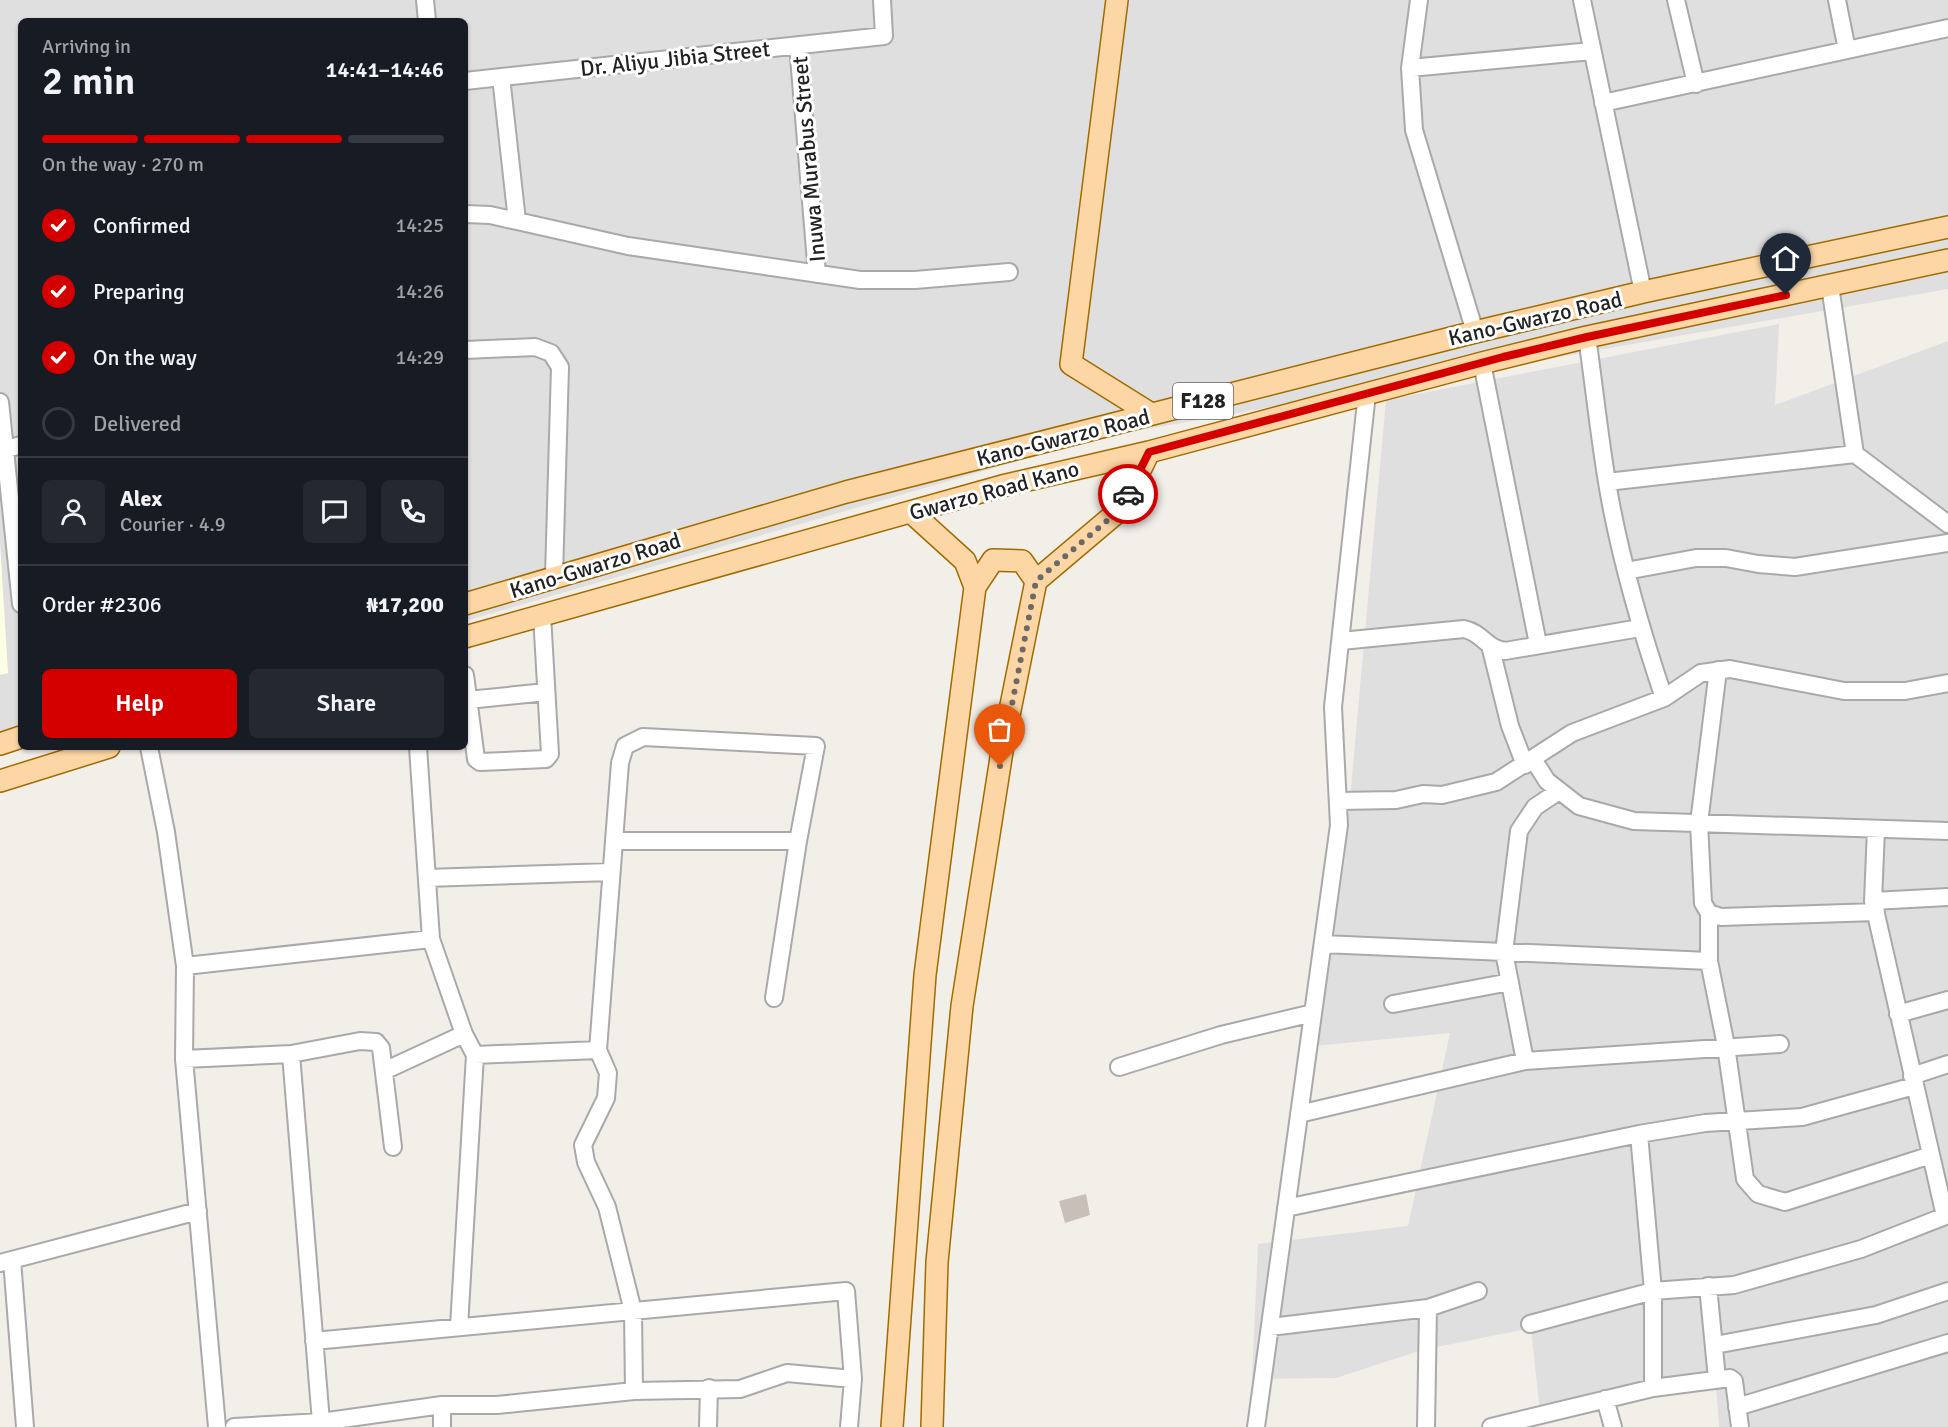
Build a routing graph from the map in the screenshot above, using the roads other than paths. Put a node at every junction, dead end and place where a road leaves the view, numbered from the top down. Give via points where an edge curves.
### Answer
1 (425, 0) edge
2 (882, 0) edge
3 (1117, 0) edge
4 (1419, 0) edge
5 (1582, 0) edge
6 (1676, 0) edge
7 (1837, 0) edge
8 (427, 18) edge
9 (1948, 28) edge
10 (798, 45) junction
11 (1847, 50) junction
12 (1592, 51) junction
13 (1410, 68) junction
14 (501, 77) junction
15 (468, 81) edge
16 (1696, 84) junction
17 (1603, 103) junction
18 (468, 214) edge
19 (517, 221) junction
20 (1948, 227) edge
21 (1948, 260) edge
22 (1009, 272) dead end
23 (817, 273) junction
24 (1830, 286) junction
25 (1643, 292) junction
26 (1475, 332) junction
27 (1587, 337) junction
28 (468, 350) edge
29 (1482, 363) junction
30 (1367, 393) junction
31 (0, 402) edge
32 (1151, 414) junction
33 (18, 446) edge
34 (3, 450) junction
35 (1149, 452) junction
36 (1855, 454) junction
37 (1607, 482) junction
38 (911, 512) junction
39 (1948, 524) edge
40 (1948, 543) edge
41 (1626, 571) junction
42 (554, 576) junction
43 (18, 578) edge
44 (1036, 581) junction
45 (975, 587) junction
46 (468, 603) edge
47 (542, 615) junction
48 (1640, 628) junction
49 (468, 636) edge
50 (1341, 641) junction
51 (1538, 644) junction
52 (1491, 649) junction
53 (1718, 670) junction
54 (1948, 683) edge
55 (546, 692) junction
56 (1664, 698) junction
57 (468, 700) joint
58 (18, 738) edge
59 (0, 744) edge
60 (90, 750) edge
61 (150, 750) edge
62 (418, 750) edge
63 (58, 755) edge
64 (1529, 762) junction
65 (0, 781) edge
66 (1559, 791) junction
67 (1338, 801) junction
68 (1699, 823) junction
69 (1876, 829) junction
70 (1948, 831) edge
71 (614, 841) junction
72 (798, 841) junction
73 (611, 872) junction
74 (427, 878) junction
75 (1948, 897) edge
76 (1875, 907) junction
77 (1709, 913) junction
78 (431, 939) junction
79 (1323, 944) junction
80 (1504, 952) junction
81 (1709, 961) junction
82 (185, 966) junction
83 (1510, 982) junction
84 (774, 998) dead end
85 (1948, 1000) edge
86 (1393, 1004) dead end
87 (1313, 1013) junction
88 (1898, 1014) junction
89 (464, 1034) junction
90 (1780, 1044) dead end
91 (1726, 1046) junction
92 (598, 1050) junction
93 (291, 1054) junction
94 (475, 1055) junction
95 (184, 1059) junction
96 (1525, 1061) junction
97 (1948, 1064) edge
98 (1119, 1067) dead end
99 (384, 1071) junction
100 (1913, 1081) junction
101 (1299, 1114) junction
102 (1735, 1122) junction
103 (1639, 1134) junction
104 (393, 1147) dead end
105 (1931, 1155) junction
106 (1286, 1208) junction
107 (198, 1211) junction
108 (1946, 1215) edge
109 (6, 1261) edge
110 (1708, 1286) junction
111 (1478, 1291) dead end
112 (1653, 1291) junction
113 (1948, 1291) edge
114 (1428, 1308) junction
115 (633, 1311) junction
116 (1530, 1323) dead end
117 (1270, 1327) junction
118 (459, 1328) junction
119 (314, 1341) junction
120 (1948, 1343) edge
121 (1715, 1345) junction
122 (853, 1379) junction
123 (1717, 1379) junction
124 (709, 1388) junction
125 (1653, 1388) junction
126 (634, 1391) junction
127 (1605, 1399) junction
128 (442, 1406) junction
129 (1737, 1407) junction
130 (321, 1422) junction
131 (1532, 1422) edge
132 (25, 1427) edge
133 (217, 1427) edge
134 (234, 1427) edge
135 (442, 1427) edge
136 (708, 1427) edge
137 (849, 1427) edge
138 (892, 1427) edge
139 (932, 1427) edge
140 (1256, 1427) edge
141 (1426, 1427) edge
142 (1491, 1427) edge
143 (1613, 1427) edge
144 (1740, 1427) edge

1 - 8 street
2 - 10 street, Dr. Aliyu Jibia Street via 884,36
3 - 32 main road via 1071,364
4 - 13 street
5 - 12 street
6 - 16 street
7 - 11 street
9 - 11 street
10 - 14 street, Dr. Aliyu Jibia Street
10 - 23 street, Inuwa Murabus Street
11 - 16 street
12 - 13 street
12 - 17 street
13 - 26 street via 1414,130
14 - 15 street, Dr. Aliyu Jibia Street
14 - 19 street
16 - 17 street
17 - 25 street
18 - 19 street
19 - 23 street via 628,246
20 - 25 main road, Kano-Gwarzo Road / F128
21 - 24 main road, Gwarzo Road Kano / F128
22 - 23 street via 915,280 860,280
24 - 27 main road, Gwarzo Road Kano / F128
24 - 36 street
25 - 26 main road, Kano-Gwarzo Road / F128
26 - 32 main road, Kano-Gwarzo Road / F128
27 - 29 main road, Gwarzo Road Kano / F128
27 - 37 street
28 - 42 street via 535,346 551,353 560,368
29 - 30 main road, Gwarzo Road Kano / F128
29 - 51 street
30 - 35 main road, Gwarzo Road Kano / F128
30 - 50 street
31 - 34 street
32 - 42 main road, Kano-Gwarzo Road / F128 via 846,492
33 - 34 street
34 - 43 street
35 - 38 main road, Gwarzo Road Kano / F128
35 - 44 main road via 1121,509
36 - 37 street
36 - 39 street
37 - 41 street
38 - 45 main road via 965,561
38 - 47 main road, Gwarzo Road Kano / F128
40 - 41 street via 1795,567 1696,558
41 - 48 street
42 - 46 main road, Kano-Gwarzo Road / F128
44 - 45 main road via 1022,561 993,560
44 - 139 main road via 1003,745 962,1006 937,1262
45 - 138 main road via 925,975
47 - 49 main road, Gwarzo Road Kano / F128
47 - 55 street
48 - 51 street
48 - 56 street
50 - 52 street via 1464,629 1474,631
50 - 67 street via 1333,707
51 - 52 street via 1505,651
52 - 64 street via 1510,726
53 - 54 street via 1844,691 1905,691
53 - 56 street via 1701,673
53 - 68 street
55 - 57 street
55 - 57 street via 550,754 546,759 476,759
56 - 64 street via 1572,733
58 - 59 main road
60 - 63 main road
61 - 82 street
62 - 74 street
63 - 65 main road
64 - 66 street
64 - 67 street via 1496,782 1442,795
66 - 68 street via 1579,806 1634,820
66 - 80 street via 1535,807 1519,831
67 - 79 street via 1339,825
68 - 69 street
68 - 77 street via 1703,903
69 - 70 street
69 - 76 street
71 - 72 street
71 - 72 street via 620,763 625,746 643,737 816,746
71 - 73 street
72 - 84 street
73 - 74 street
73 - 92 street
74 - 78 street
75 - 76 street
76 - 77 street via 1721,917
76 - 88 street
77 - 81 street
78 - 82 street
78 - 89 street
79 - 80 street
79 - 87 street
80 - 81 street
80 - 83 street
81 - 91 street
82 - 95 street
83 - 86 street
83 - 96 street
85 - 88 street
87 - 98 street via 1221,1035
87 - 101 street
88 - 100 street
89 - 94 street
89 - 99 street
90 - 91 street
91 - 96 street
91 - 102 street
92 - 94 street
92 - 115 street via 608,1073 606,1098 583,1145 586,1162 607,1207
93 - 95 street
93 - 99 street via 360,1041 376,1042 381,1048
93 - 119 street
94 - 118 street
95 - 107 street
96 - 101 street
97 - 100 street
99 - 104 street
100 - 102 street via 1802,1117
100 - 105 street
101 - 106 street
102 - 103 street
102 - 105 street via 1744,1179 1758,1194 1785,1202
103 - 106 street
103 - 112 street
105 - 108 street
106 - 117 street
107 - 109 street
107 - 133 street
108 - 110 street via 1862,1249 1734,1285
109 - 132 street
110 - 112 street
110 - 121 street
111 - 114 street
112 - 116 street
112 - 125 street
113 - 121 street via 1876,1315
114 - 117 street
114 - 141 street
115 - 118 street
115 - 122 street via 846,1291
115 - 126 street
117 - 140 street
118 - 119 street
119 - 130 street
120 - 129 street
121 - 123 street
122 - 124 street via 787,1372 740,1389
122 - 137 street
123 - 125 street
123 - 129 street via 1732,1378
124 - 126 street
124 - 136 street
125 - 127 street
126 - 128 street via 497,1405
127 - 131 street
127 - 143 street
128 - 130 street
128 - 135 street
129 - 144 street
130 - 134 street
131 - 142 street

